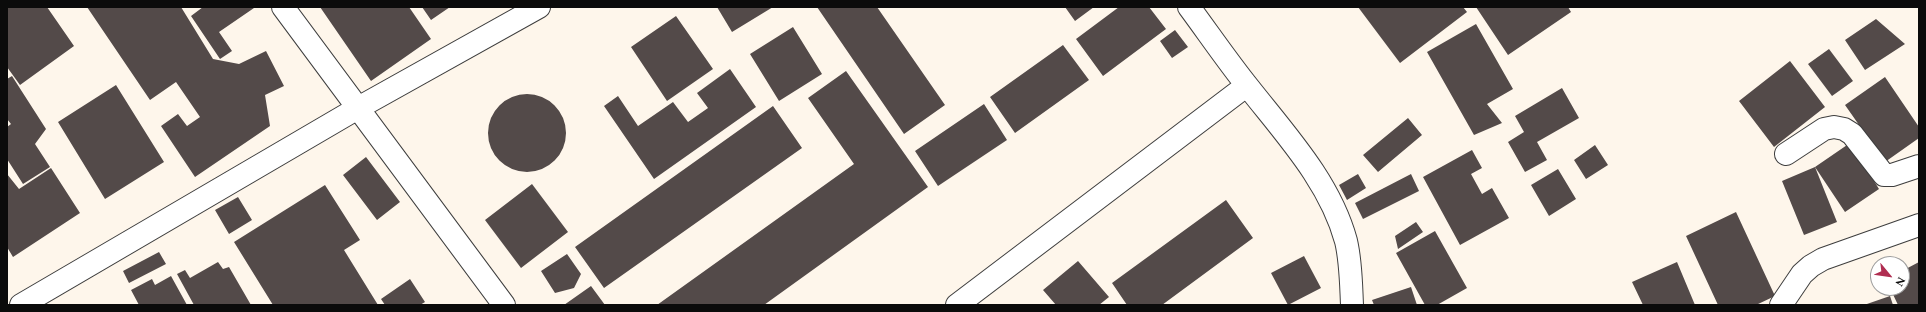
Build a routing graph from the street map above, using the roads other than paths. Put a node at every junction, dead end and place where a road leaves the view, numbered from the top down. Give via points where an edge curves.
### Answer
1 (283, 7) edge
2 (539, 7) edge
3 (1189, 7) edge
4 (1246, 86) junction
5 (358, 108) junction
6 (1786, 154) dead end
7 (1919, 166) edge
8 (1919, 225) edge
9 (21, 305) edge
10 (504, 305) edge
11 (957, 305) edge
12 (1352, 305) edge
13 (1781, 305) edge

1 - 5 street
2 - 5 street
3 - 4 street
4 - 11 street
4 - 12 street via 1304,158 1336,212 1346,242 1351,271
5 - 9 street
5 - 10 street
6 - 7 street via 1824,129 1834,127 1852,134 1884,175
8 - 13 street via 1823,259 1802,274

